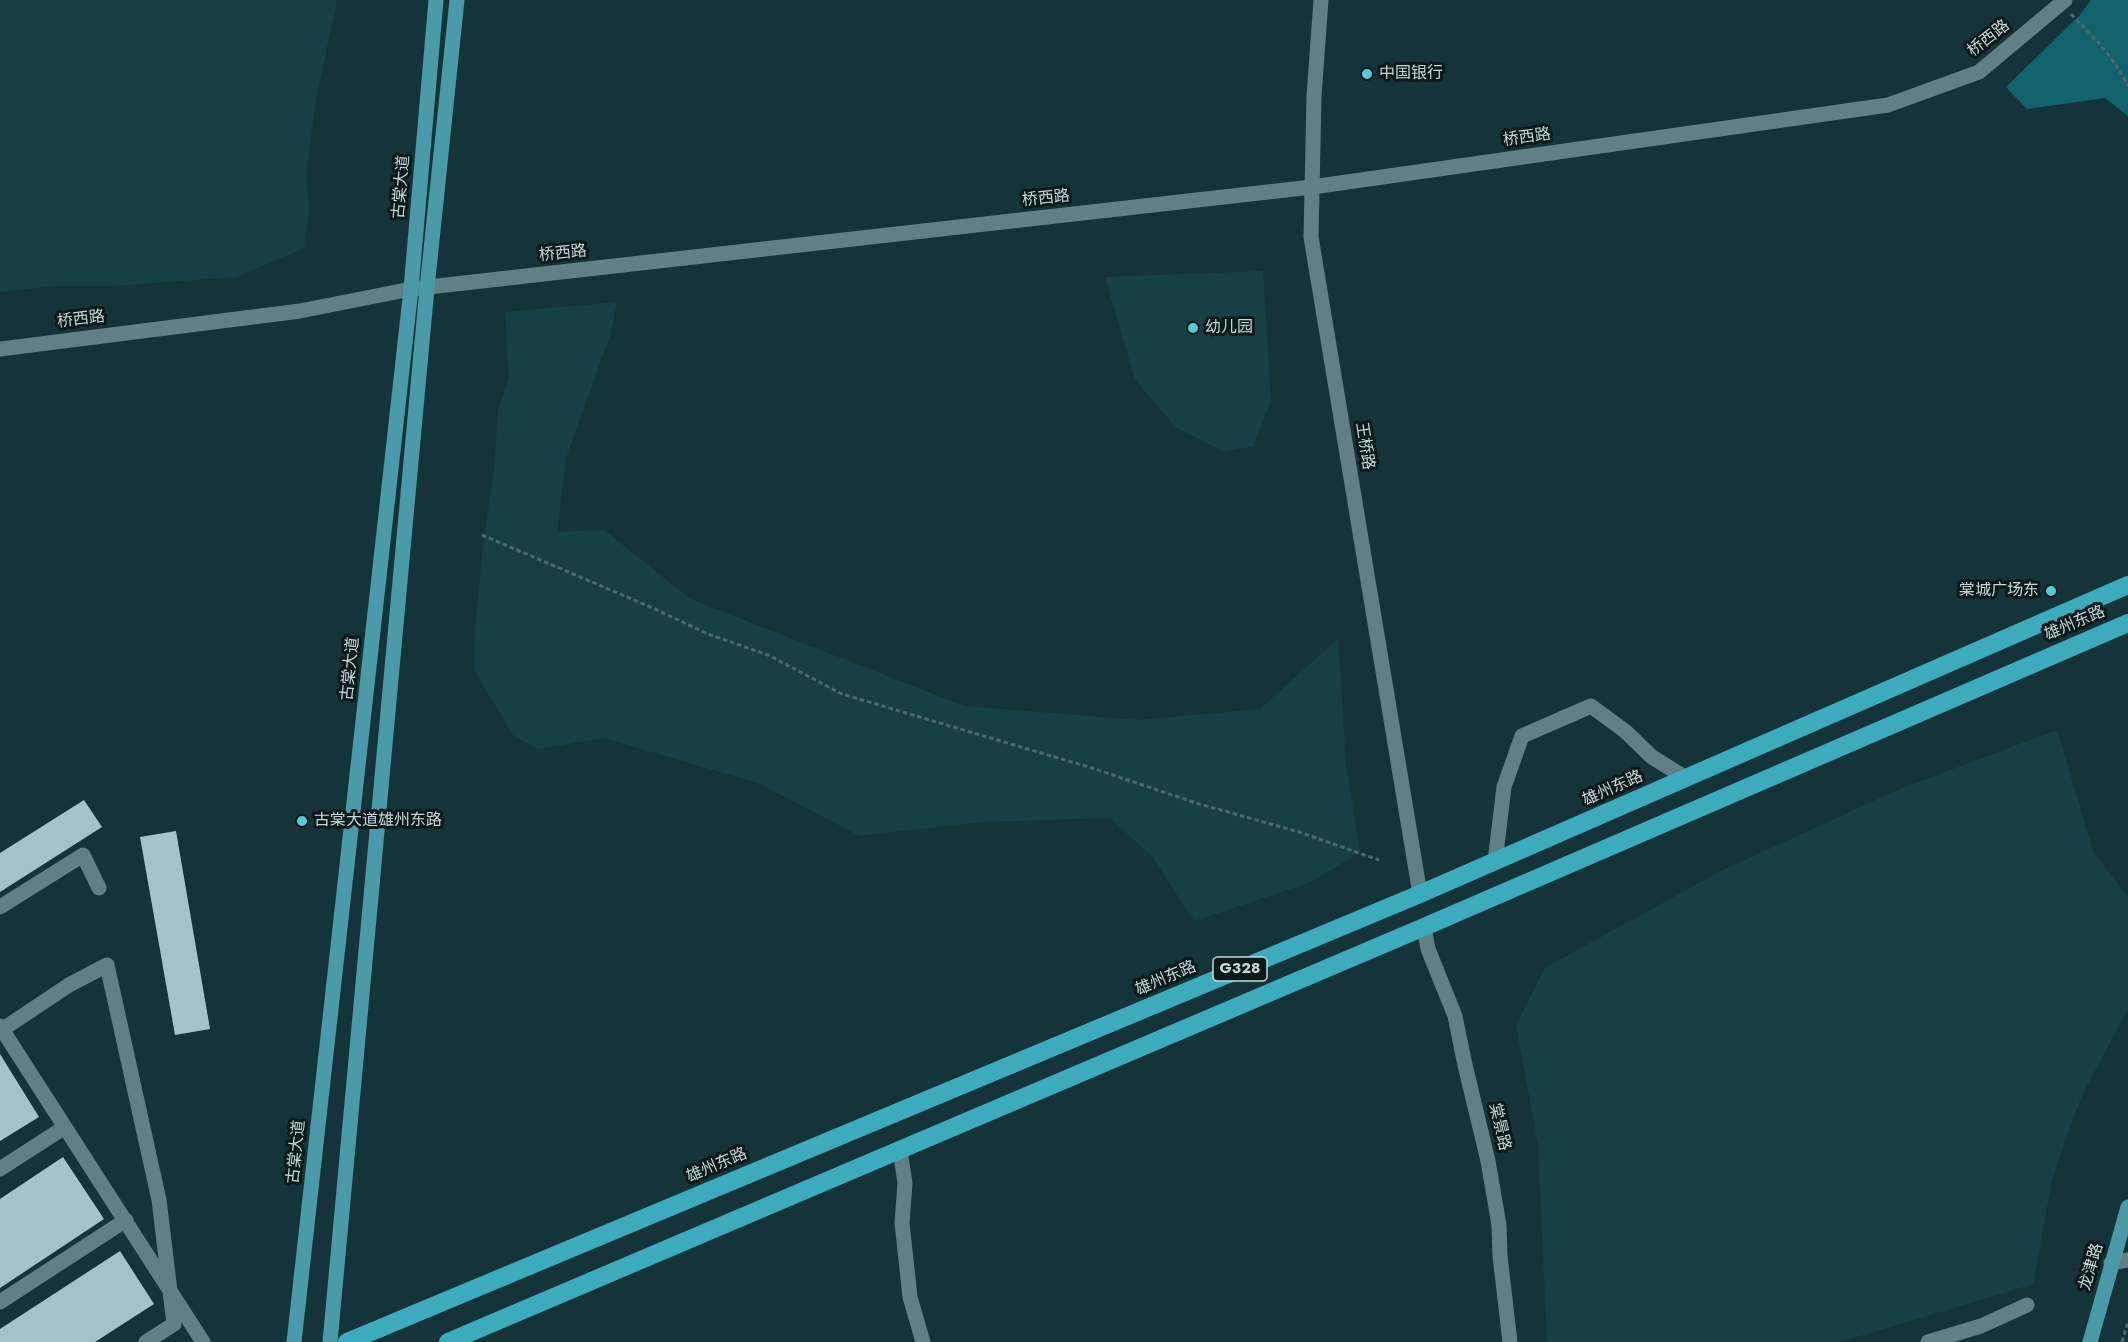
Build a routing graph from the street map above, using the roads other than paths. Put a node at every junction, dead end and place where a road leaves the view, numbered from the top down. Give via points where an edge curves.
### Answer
1 (436, 0) edge
2 (457, 0) edge
3 (1321, 0) edge
4 (2063, 2) edge
5 (1312, 187) junction
6 (419, 289) junction
7 (0, 349) edge
8 (2128, 585) edge
9 (2128, 623) edge
10 (1686, 778) junction
11 (1495, 862) junction
12 (99, 888) dead end
13 (1420, 894) junction
14 (0, 907) edge
15 (1424, 927) junction
16 (1, 1029) edge
17 (65, 1127) junction
18 (900, 1150) junction
19 (0, 1169) edge
20 (2128, 1208) edge
21 (126, 1220) junction
22 (2128, 1260) edge
23 (2111, 1263) junction
24 (170, 1290) junction
25 (0, 1302) edge
26 (2027, 1305) dead end
27 (2090, 1339) edge
28 (146, 1342) edge
29 (203, 1342) edge
30 (294, 1342) edge
31 (330, 1342) edge
32 (346, 1342) edge
33 (448, 1342) edge
34 (923, 1342) edge
35 (1510, 1342) edge
36 (1928, 1342) edge

1 - 6 main road, 古棠大道
2 - 6 main road, 古棠大道
3 - 5 street, 王桥路
4 - 5 street, 桥西路 via 1979,72 1888,105
5 - 6 street, 桥西路
5 - 13 street, 王桥路 via 1311,237
6 - 7 street, 桥西路 via 300,311
6 - 30 main road, 古棠大道
6 - 31 main road, 古棠大道
8 - 10 highway, 雄州东路 / G328
9 - 15 highway, 雄州东路 / G328
10 - 11 highway, 雄州东路 / G328
10 - 11 street via 1652,757 1591,706 1522,736 1504,786
11 - 13 highway, 雄州东路 / G328
12 - 14 street via 82,855
13 - 32 highway, 雄州东路 / G328
15 - 18 highway, 雄州东路 / G328
15 - 35 street, 棠景路 via 1428,949 1455,1016 1488,1161 1499,1225
16 - 17 street
16 - 24 street via 107,965 159,1200
17 - 19 street
17 - 21 street
18 - 33 highway, 雄州东路 / G328
18 - 34 street via 910,1297
20 - 23 main road, 龙津路
21 - 24 street
21 - 25 street
22 - 23 street
23 - 27 main road, 龙津路
24 - 28 street via 174,1324
24 - 29 street
26 - 36 street via 1981,1326

